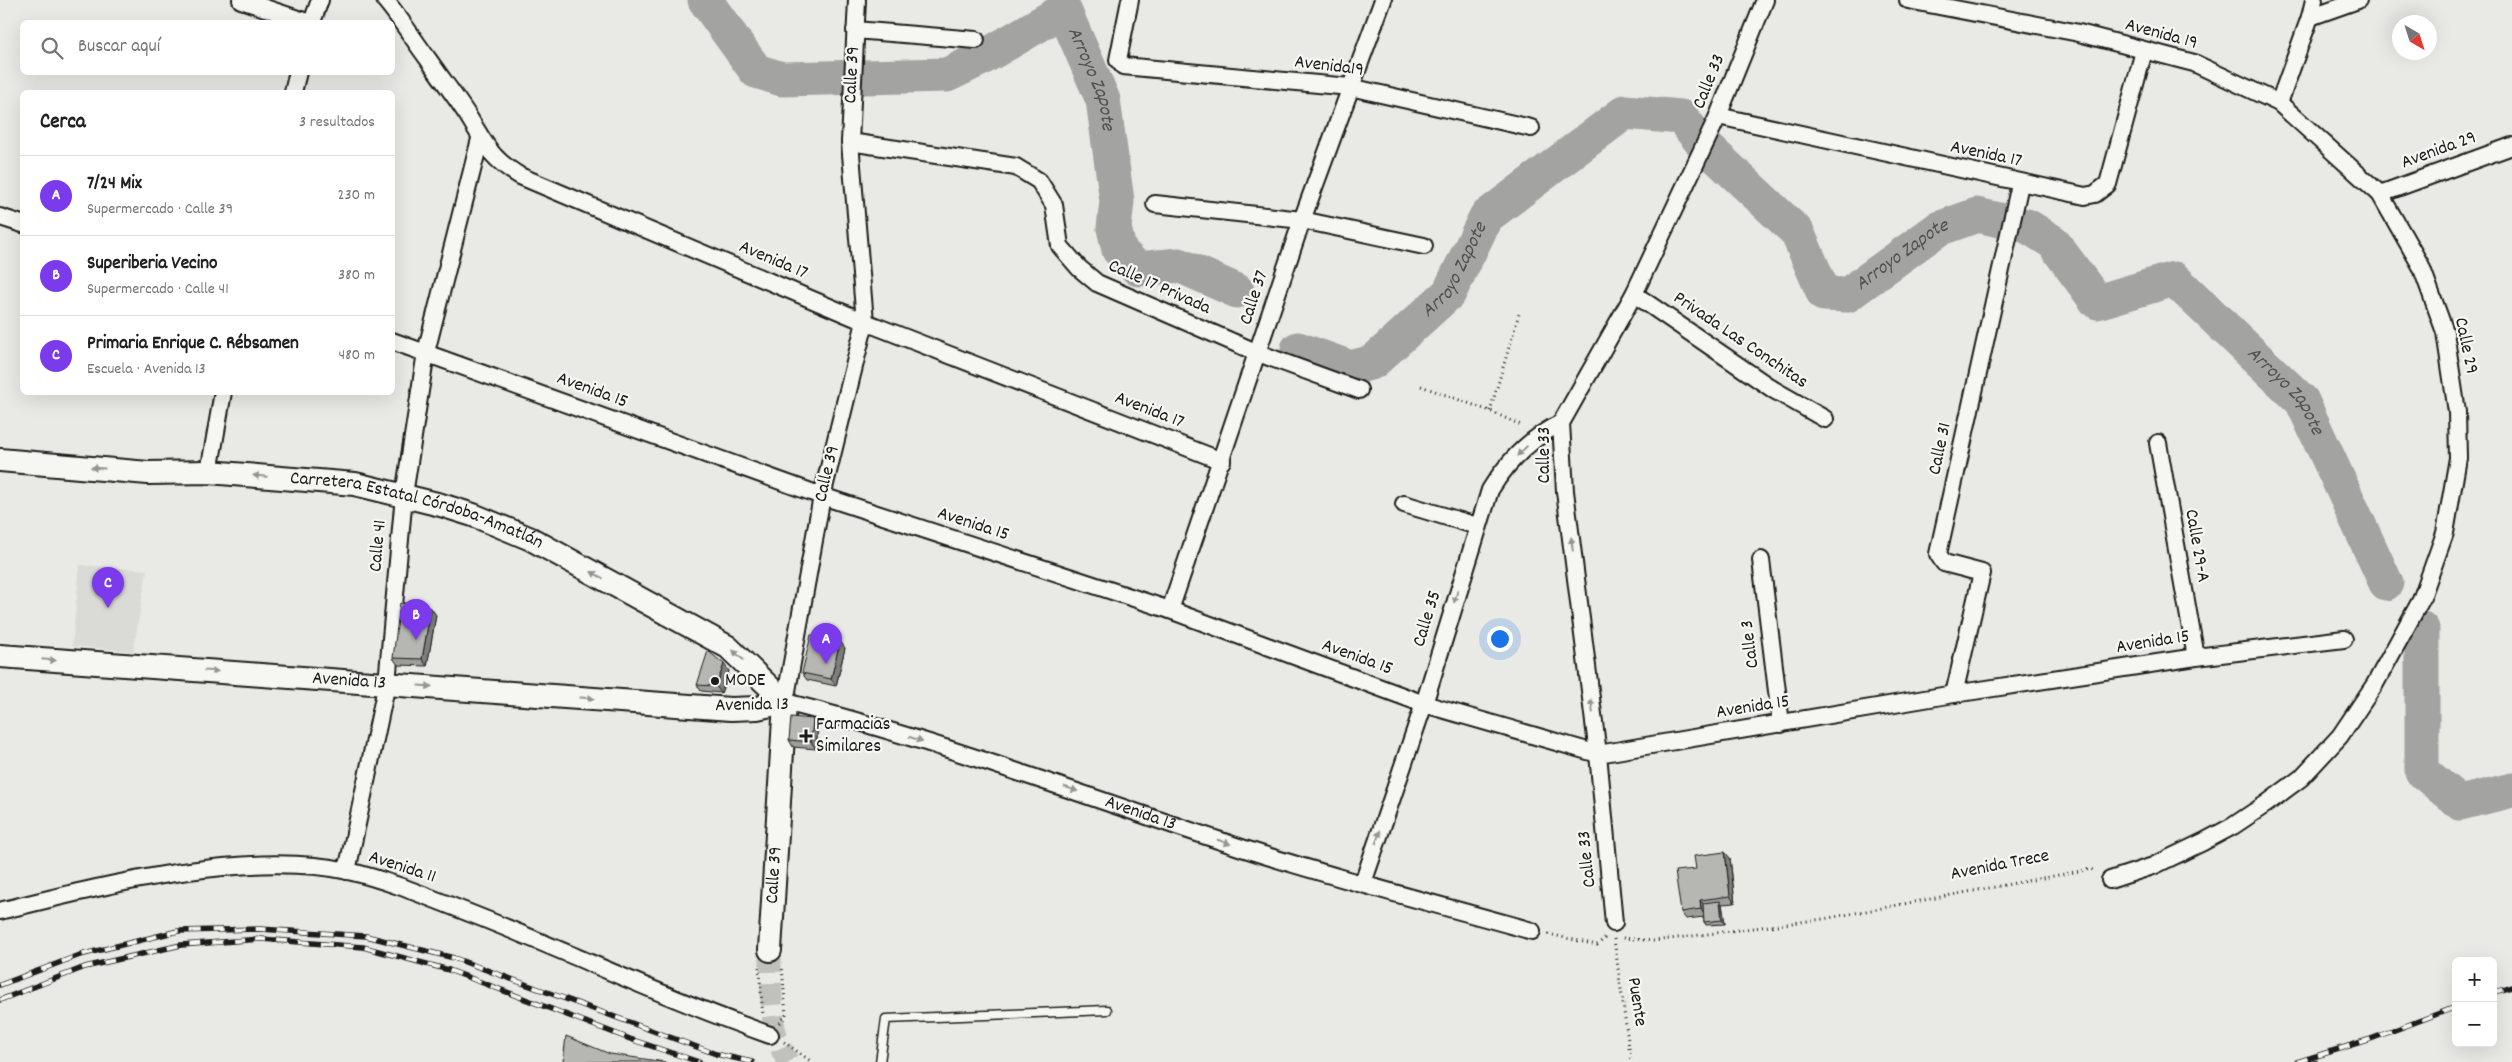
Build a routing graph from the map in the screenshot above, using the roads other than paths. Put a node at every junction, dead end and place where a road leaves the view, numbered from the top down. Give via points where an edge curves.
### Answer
1 (241, 0) edge
2 (320, 0) edge
3 (385, 0) edge
4 (857, 0) edge
5 (1130, 0) edge
6 (1383, 0) edge
7 (1764, 0) edge
8 (1908, 0) edge
9 (2314, 0) edge
10 (2358, 0) edge
11 (2310, 18) junction
12 (301, 20) edge
13 (313, 20) edge
14 (855, 30) junction
15 (976, 40) dead end
16 (2144, 51) junction
17 (297, 75) edge
18 (1350, 87) junction
19 (294, 90) edge
20 (2279, 103) junction
21 (1718, 116) junction
22 (1532, 128) dead end
23 (480, 139) junction
24 (850, 142) junction
25 (2512, 146) edge
26 (2020, 184) junction
27 (2380, 194) junction
28 (1156, 204) dead end
29 (0, 217) edge
30 (1302, 220) junction
31 (20, 223) edge
32 (1424, 246) dead end
33 (1634, 294) junction
34 (866, 322) junction
35 (395, 342) edge
36 (426, 352) junction
37 (1258, 353) junction
38 (1359, 390) dead end
39 (222, 395) edge
40 (1825, 419) dead end
41 (1561, 423) junction
42 (2158, 443) dead end
43 (0, 460) edge
44 (1222, 461) junction
45 (209, 472) junction
46 (404, 495) junction
47 (822, 496) junction
48 (1404, 504) dead end
49 (1477, 526) junction
50 (1761, 560) dead end
51 (1170, 610) junction
52 (2344, 639) dead end
53 (0, 656) edge
54 (2196, 657) junction
55 (387, 683) junction
56 (1954, 694) junction
57 (785, 702) junction
58 (1424, 704) junction
59 (1781, 724) junction
60 (1598, 754) junction
61 (347, 871) junction
62 (2110, 880) road end
63 (1363, 883) junction
64 (0, 911) edge
65 (1614, 922) road end
66 (1532, 931) road end
67 (770, 950) tunnel mouth
68 (1107, 1010) dead end
69 (770, 1035) road end
70 (880, 1062) edge

1 - 12 street
2 - 13 street
3 - 23 street, Avenida 17 via 405,23
4 - 14 street, Calle 39
5 - 18 street, Avenida19 via 1118,60 1127,68
6 - 18 street, Calle 37
7 - 21 street, Calle 33
8 - 16 street, Avenida 19 via 2079,33
9 - 11 street
10 - 11 street
11 - 20 street
14 - 15 street
14 - 24 street, Calle 39
16 - 20 street, Avenida 19 via 2194,63
16 - 26 street, Avenida 17 via 2108,184 2095,194 2085,196
17 - 19 street
18 - 22 street, Avenida19
18 - 30 street, Calle 37
20 - 27 street, Calle 29
21 - 26 street, Avenida 17
21 - 33 street, Calle 33
23 - 34 street, Avenida 17 via 500,164 520,176
23 - 36 street, Calle 41
24 - 34 street, Calle 39
24 - 37 street, Calle 17 Privada via 1016,167 1039,181 1054,205 1060,246 1097,284
25 - 27 street, Avenida 29
26 - 56 street, Calle 31 via 1938,554 1944,563 1982,573
27 - 62 street, Calle 29 via 2421,266 2445,332 2457,412 2458,458 2445,533 2421,600 2374,684 2340,736 2301,778 2233,826 2153,866
28 - 30 street
29 - 31 street
30 - 32 street
30 - 37 street, Calle 37
33 - 40 street, Privada Las Conchitas via 1774,390
33 - 41 street, Calle 33
34 - 44 street, Avenida 17
34 - 47 street, Calle 39
35 - 36 street, Avenida 15
36 - 46 street, Calle 41
36 - 47 street, Avenida 15
37 - 38 street, Calle 17 Privada
37 - 44 street, Calle 37
39 - 45 street
41 -> 49 street, Calle 35 via 1540,434 1500,472
60 -> 41 street, Calle 33 via 1565,491
42 - 54 street, Calle 29-A
45 -> 43 main road, Carretera Estatal Córdoba-Amatlán via 148,473
44 - 51 street, Calle 37
46 -> 45 main road, Carretera Estatal Córdoba-Amatlán via 355,484
46 - 55 street, Calle 41
57 -> 46 main road, Carretera Estatal Córdoba-Amatlán via 728,647 531,539 473,515
47 - 51 street, Avenida 15
47 - 57 street, Calle 39
48 - 49 street
49 -> 58 street, Calle 35
50 - 59 street, Calle 3
51 - 58 street, Avenida 15
52 - 54 street, Avenida 15
53 -> 55 main road, Avenida 13
54 - 56 street, Avenida 15
55 -> 57 main road, Avenida 13 via 731,709
55 - 61 street, Calle 41
56 - 59 street, Avenida 15
57 -> 63 street, Avenida 13 via 852,719 1247,849
57 - 67 main road, Calle 39
58 - 60 street, Avenida 15
63 -> 58 street, Calle 35
59 - 60 street, Avenida 15
60 - 65 street, Calle 33
61 - 64 street, Avenida 11 via 282,864 228,867 173,874
61 - 69 street, Avenida 11 via 415,892 685,1004
63 - 66 street, Avenida 13
68 - 70 lane via 886,1019

